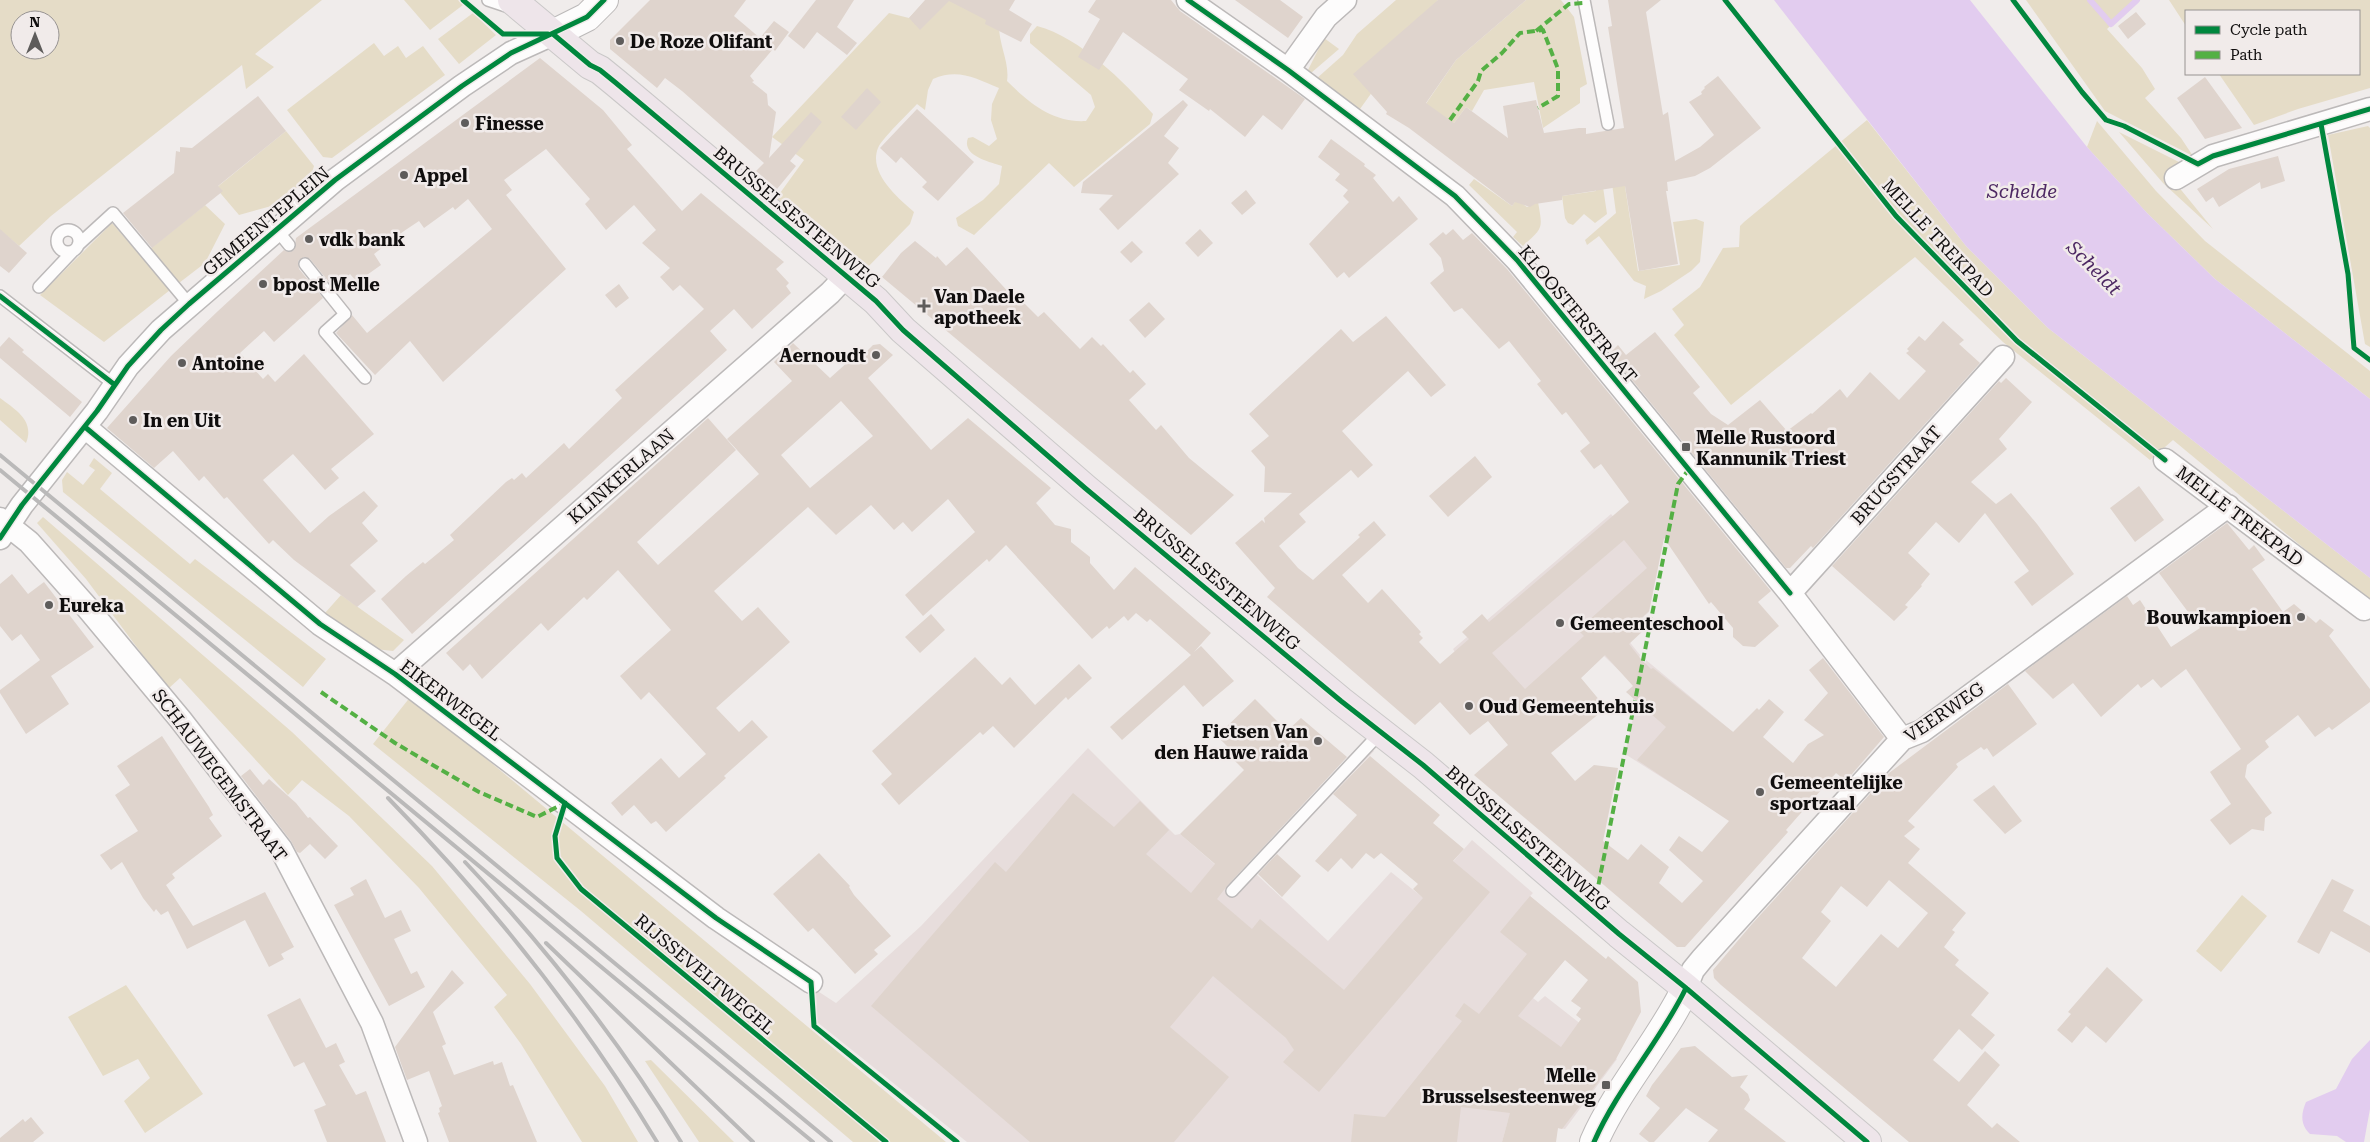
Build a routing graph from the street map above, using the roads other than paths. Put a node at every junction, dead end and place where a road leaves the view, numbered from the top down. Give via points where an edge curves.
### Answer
1 (488, 0) edge
2 (604, 0) edge
3 (1188, 0) edge
4 (1345, 0) edge
5 (1584, 0) edge
6 (520, 6) edge
7 (553, 34) junction
8 (1288, 70) junction
9 (2370, 109) edge
10 (1608, 124) dead end
11 (2176, 178) dead end
12 (305, 264) dead end
13 (846, 276) junction
14 (39, 287) dead end
15 (0, 296) edge
16 (189, 304) junction
17 (2003, 358) dead end
18 (365, 378) dead end
19 (115, 385) junction
20 (85, 427) junction
21 (2166, 460) dead end
22 (2228, 506) junction
23 (3, 527) edge
24 (1790, 593) junction
25 (2364, 608) dead end
26 (395, 674) junction
27 (1381, 732) junction
28 (1902, 739) junction
29 (1232, 891) dead end
30 (811, 982) dead end
31 (1686, 988) junction
32 (416, 1142) edge
33 (1594, 1142) edge
34 (1867, 1142) edge

1 - 6 lane
2 - 7 main road via 587,17
3 - 8 street, KLOOSTERSTRAAT
4 - 8 street via 1326,17
5 - 10 lane
6 - 7 main road, BRUSSELSESTEENWEG
7 - 13 main road, BRUSSELSESTEENWEG
7 - 16 street, GEMEENTEPLEIN via 511,53 335,180 283,238
8 - 24 street, KLOOSTERSTRAAT via 1455,196 1517,260
9 - 11 street via 2213,156
12 - 18 lane via 345,314 325,332
13 - 26 street, KLINKERLAAN
13 - 27 main road, BRUSSELSESTEENWEG via 876,301 909,336 1085,488
14 - 16 lane via 112,213
15 - 19 lane
16 - 19 street, GEMEENTEPLEIN via 144,347
17 - 24 street, BRUGSTRAAT
19 - 20 street, GEMEENTEPLEIN
20 - 23 street
20 - 26 street, EIKERWEGEL via 320,624
21 - 22 street, MELLE TREKPAD
22 - 25 street, MELLE TREKPAD
22 - 28 street, VEERWEG via 1922,731
23 - 32 street, SCHAUWEGEMSTRAAT via 30,542 91,612 180,718 281,849 372,1023
24 - 28 street, KLOOSTERSTRAAT
26 - 30 street, EIKERWEGEL via 716,918
27 - 29 lane
27 - 31 main road, BRUSSELSESTEENWEG
28 - 31 street, VEERWEG via 1702,959 1693,970
31 - 33 main road via 1670,1019 1604,1118
31 - 34 main road, BRUSSELSESTEENWEG

